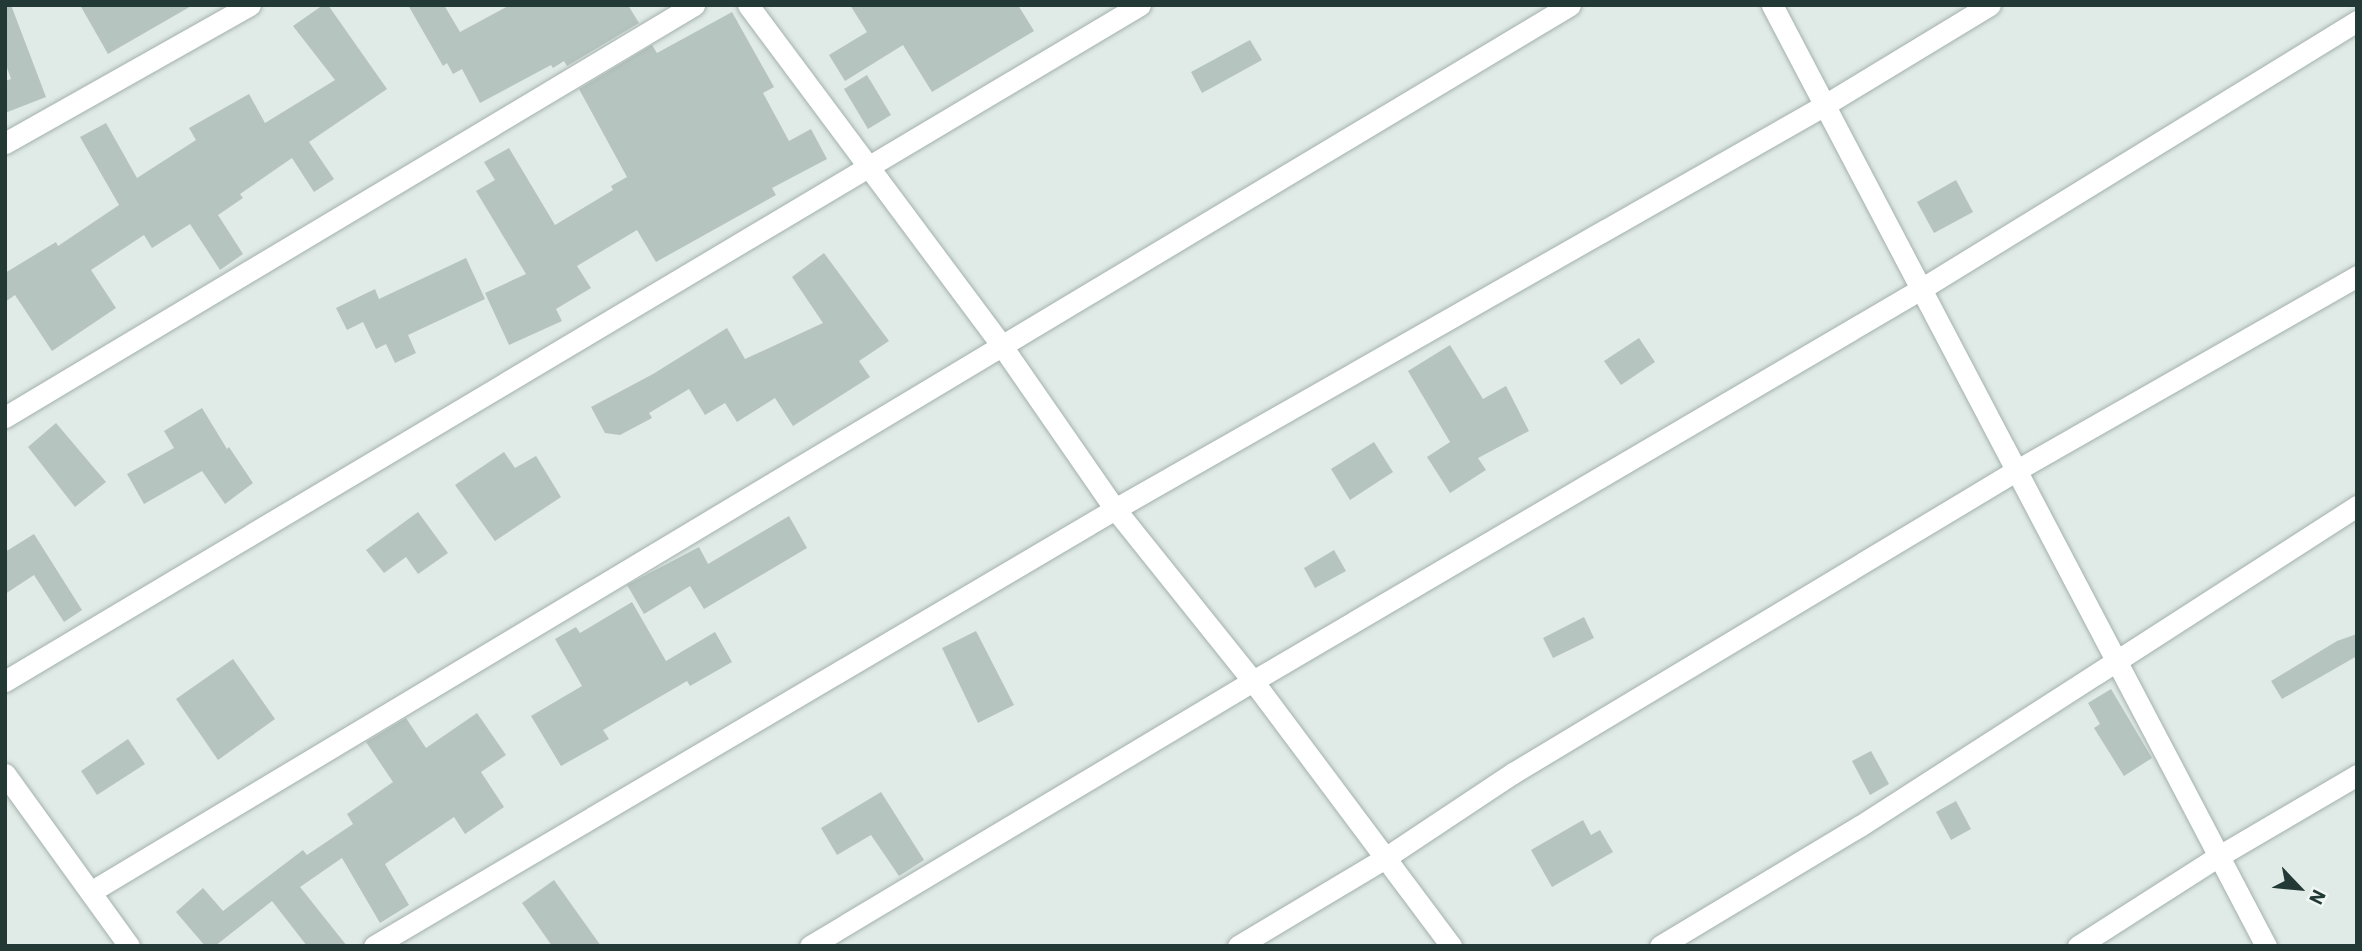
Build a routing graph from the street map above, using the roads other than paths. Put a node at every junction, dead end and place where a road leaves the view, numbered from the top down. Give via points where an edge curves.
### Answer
1 (250, 5) edge
2 (694, 5) edge
3 (748, 5) edge
4 (1139, 5) edge
5 (1570, 5) edge
6 (1772, 5) edge
7 (1990, 5) edge
8 (2357, 22) edge
9 (1823, 106) junction
10 (5, 143) edge
11 (868, 167) junction
12 (2357, 276) edge
13 (1921, 289) junction
14 (1002, 346) junction
15 (5, 417) edge
16 (2017, 470) junction
17 (2357, 506) edge
18 (1115, 509) junction
19 (2116, 659) junction
20 (5, 681) edge
21 (1253, 681) junction
22 (5, 774) edge
23 (2357, 775) edge
24 (2219, 856) junction
25 (1385, 858) junction
26 (92, 891) junction
27 (129, 946) edge
28 (374, 946) edge
29 (810, 946) edge
30 (1238, 946) edge
31 (1451, 946) edge
32 (1660, 946) edge
33 (2078, 946) edge
34 (2266, 946) edge

1 - 10 street
2 - 15 street
3 - 11 street
4 - 11 street
5 - 14 street
6 - 9 street
7 - 9 street
8 - 13 street
9 - 13 street
9 - 18 street
11 - 14 street
11 - 20 street
12 - 16 street
13 - 16 street
13 - 21 street
14 - 18 street
14 - 26 street
16 - 19 street
16 - 25 street via 1513,773
17 - 19 street
18 - 21 street
18 - 28 street
19 - 24 street
19 - 32 street via 1860,826
21 - 25 street
21 - 29 street
22 - 26 street
23 - 24 street
24 - 33 street
24 - 34 street
25 - 30 street
25 - 31 street
26 - 27 street

